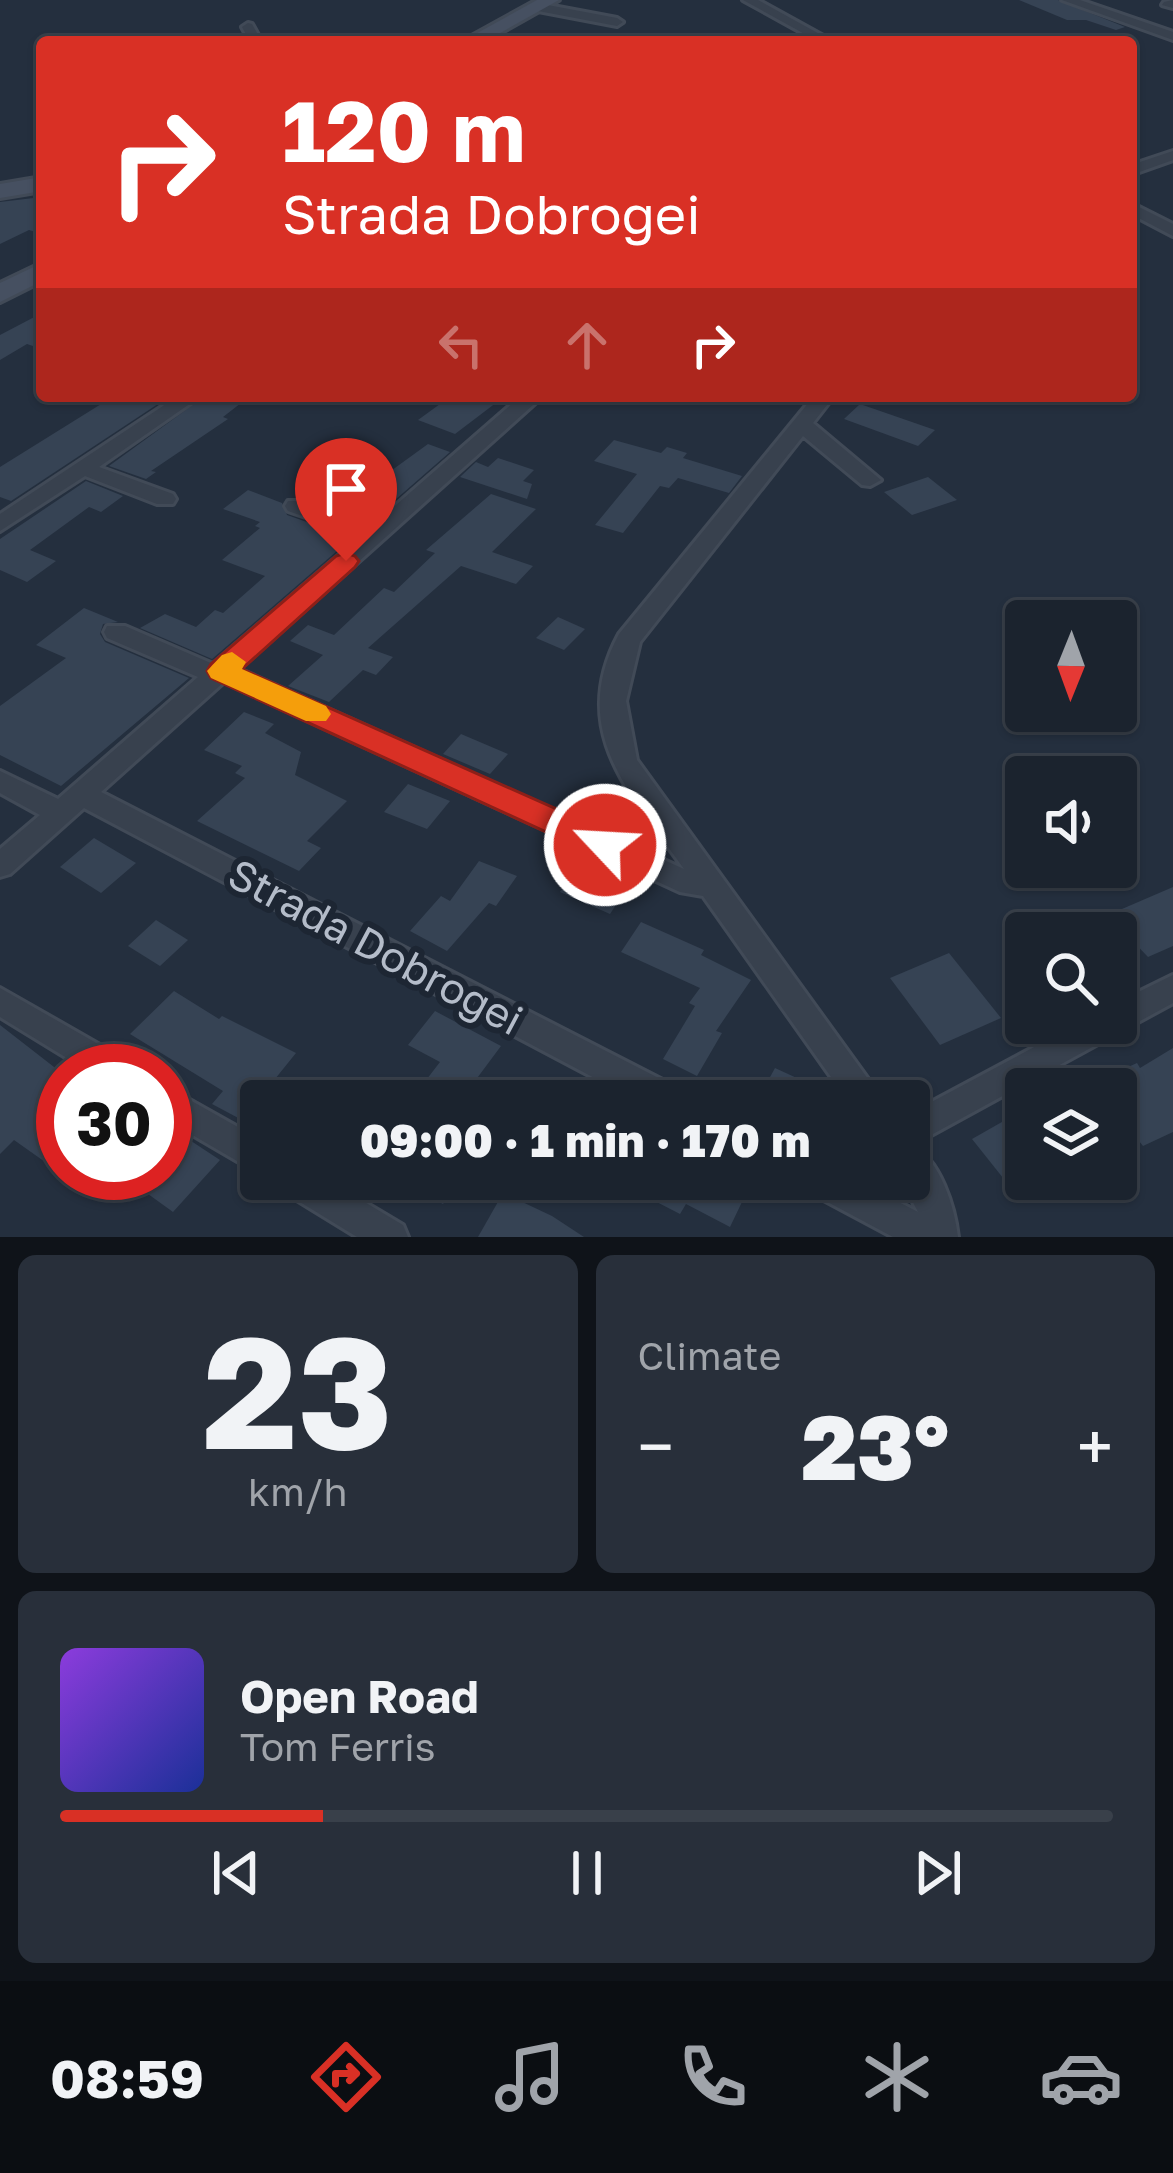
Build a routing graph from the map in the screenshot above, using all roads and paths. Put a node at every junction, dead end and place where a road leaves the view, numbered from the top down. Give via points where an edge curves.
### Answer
1 (749, 0) edge
2 (1068, 0) edge
3 (543, 3) edge
4 (617, 22) dead end
5 (248, 27) dead end
6 (253, 36) edge
7 (481, 36) edge
8 (817, 36) edge
9 (1173, 36) edge
10 (1173, 155) edge
11 (1137, 168) edge
12 (36, 185) edge
13 (0, 190) edge
14 (1137, 211) edge
15 (1173, 231) edge
16 (36, 274) edge
17 (0, 294) edge
18 (182, 402) edge
19 (526, 402) edge
20 (819, 402) edge
21 (802, 424) junction
22 (83, 468) junction
23 (870, 480) dead end
24 (165, 499) dead end
25 (296, 506) dead end
26 (3, 520) edge
27 (376, 534) junction
28 (116, 632) dead end
29 (219, 673) junction
30 (0, 781) edge
31 (70, 803) junction
32 (0, 866) edge
33 (712, 885) junction
34 (1173, 988) edge
35 (0, 1001) edge
36 (1137, 1007) edge
37 (71, 1044) edge
38 (1070, 1044) edge
39 (628, 1080) edge
40 (852, 1080) edge
41 (192, 1117) edge
42 (930, 1120) edge
43 (240, 1146) edge
44 (930, 1196) edge
45 (329, 1200) edge
46 (858, 1200) edge
47 (390, 1237) edge
48 (929, 1237) edge
49 (940, 1237) edge

1 - 8 street
2 - 9 street
3 - 4 street
3 - 7 main road
5 - 6 street
10 - 11 street
12 - 13 main road
14 - 15 street
16 - 17 main road
18 - 22 street
19 - 27 street
20 - 21 street
21 - 23 street
21 - 33 street via 628,640 614,681 610,724 624,763
22 - 24 street
22 - 26 street
25 - 27 street
27 - 29 street
28 - 29 street
29 - 31 street
29 - 33 street via 691,884
30 - 31 street, Strada Dobrogei
31 - 32 street
31 - 39 street, Strada Dobrogei
33 - 40 street
34 - 36 street
35 - 37 street
38 - 42 street
41 - 43 street
44 - 49 street
45 - 47 street
46 - 48 street

